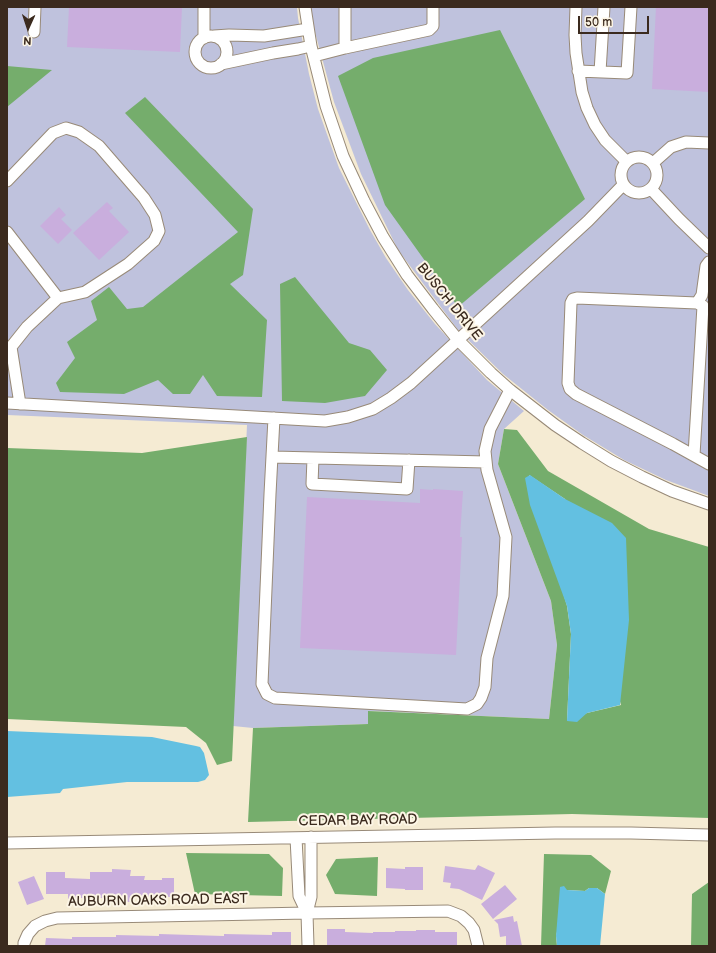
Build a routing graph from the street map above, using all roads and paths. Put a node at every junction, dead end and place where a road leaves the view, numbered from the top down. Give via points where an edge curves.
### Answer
1 (35, 7) edge
2 (204, 7) edge
3 (304, 7) edge
4 (345, 7) edge
5 (433, 7) edge
6 (576, 7) edge
7 (604, 7) edge
8 (631, 7) edge
9 (308, 29) junction
10 (34, 32) dead end
11 (209, 37) junction
12 (345, 48) junction
13 (312, 51) junction
14 (221, 64) junction
15 (578, 72) junction
16 (600, 72) junction
17 (709, 143) edge
18 (626, 161) junction
19 (653, 163) junction
20 (7, 181) edge
21 (623, 186) junction
22 (651, 189) junction
23 (7, 232) edge
24 (709, 248) edge
25 (709, 262) edge
26 (58, 298) junction
27 (697, 303) junction
28 (458, 340) junction
29 (9, 349) edge
30 (510, 390) junction
31 (7, 404) edge
32 (20, 404) junction
33 (274, 418) junction
34 (694, 455) junction
35 (272, 457) junction
36 (313, 458) junction
37 (409, 460) junction
38 (486, 462) junction
39 (709, 464) edge
40 (709, 504) edge
41 (709, 835) edge
42 (311, 837) junction
43 (296, 838) junction
44 (7, 843) edge
45 (307, 913) junction
46 (24, 946) edge
47 (308, 946) edge
48 (478, 946) edge

1 - 10 street
2 - 11 street
3 - 9 street, BUSCH DRIVE
4 - 12 street
5 - 12 street via 433,26 429,30
6 - 15 street
7 - 16 street
8 - 16 street via 628,73
9 - 11 street via 272,36
9 - 13 street, BUSCH DRIVE
11 - 14 street via 219,38 225,45 226,58
11 - 14 street via 196,45 197,61 212,68
12 - 13 street
13 - 14 street via 298,49
13 - 28 street, BUSCH DRIVE via 328,113 343,156 364,201 407,275
15 - 16 street
15 - 18 street via 587,108 595,126
17 - 19 street via 686,142 672,147
18 - 19 street via 643,157
18 - 21 street via 620,172
19 - 22 street via 657,178
20 - 26 street via 53,133 66,128 79,132 99,146 155,214 159,231 154,241 128,264 85,292
21 - 22 street via 639,194
21 - 28 street
22 - 24 street
23 - 26 street
25 - 27 street via 706,266 702,295
26 - 29 street via 27,327
27 - 34 street via 703,306 703,311
27 - 34 street via 573,299 568,382 570,389 576,394
28 - 30 street, BUSCH DRIVE
28 - 33 street via 411,383 373,410 324,421
29 - 32 street
30 - 38 street via 490,429 485,451
30 - 40 street, BUSCH DRIVE via 555,425 611,461 672,491
31 - 32 street
32 - 33 street
33 - 35 street
34 - 39 street
35 - 36 street
35 - 38 street via 262,684 267,694 275,698 467,709 477,704 485,686 487,658 504,596 506,537
36 - 37 street
36 - 37 street via 312,484 408,488
37 - 38 street
41 - 42 street, CEDAR BAY ROAD via 555,833
42 - 43 street, CEDAR BAY ROAD
42 - 45 street via 312,897
43 - 44 street, CEDAR BAY ROAD
43 - 45 street via 299,896
45 - 46 street, AUBURN OAKS ROAD EAST via 57,918 35,926 28,934
45 - 47 street
45 - 48 street, AUBURN OAKS ROAD EAST via 448,911 461,916 469,923 474,930

